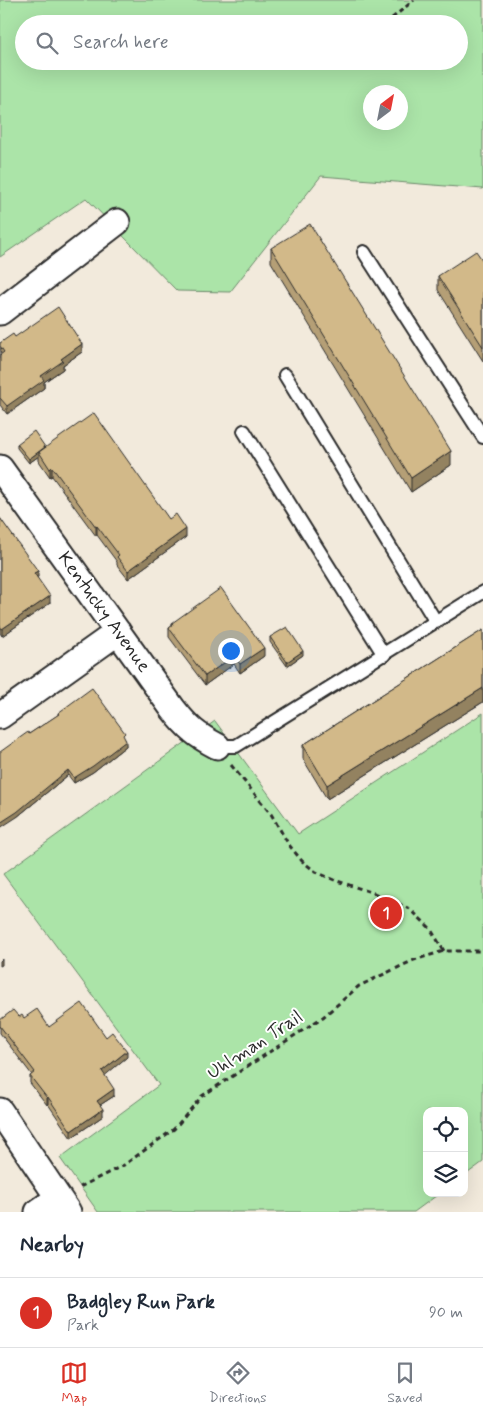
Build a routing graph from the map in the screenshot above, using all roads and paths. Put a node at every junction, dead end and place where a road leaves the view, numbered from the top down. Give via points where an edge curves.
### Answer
1 (414, 0) edge
2 (396, 15) edge
3 (117, 222) dead end
4 (364, 252) dead end
5 (0, 312) edge
6 (285, 375) dead end
7 (244, 431) dead end
8 (483, 438) edge
9 (0, 468) edge
10 (483, 592) edge
11 (436, 622) junction
12 (118, 632) junction
13 (384, 655) junction
14 (0, 716) edge
15 (218, 746) junction
16 (444, 951) junction
17 (483, 951) edge
18 (0, 1111) edge
19 (63, 1205) edge
20 (38, 1212) edge

1 - 2 path
3 - 5 street
4 - 8 lane
6 - 11 lane
7 - 13 lane
9 - 12 street, Kentucky Avenue
10 - 11 lane
11 - 13 lane
12 - 14 street
12 - 15 street, Kentucky Avenue via 188,727 199,737
13 - 15 lane via 236,746
15 - 16 path via 271,814 302,861 316,872 410,909 430,928
16 - 17 path, Uhlman Trail
16 - 19 path, Uhlman Trail via 414,960 359,986 323,1017 202,1096 174,1129
18 - 19 street
19 - 20 street

